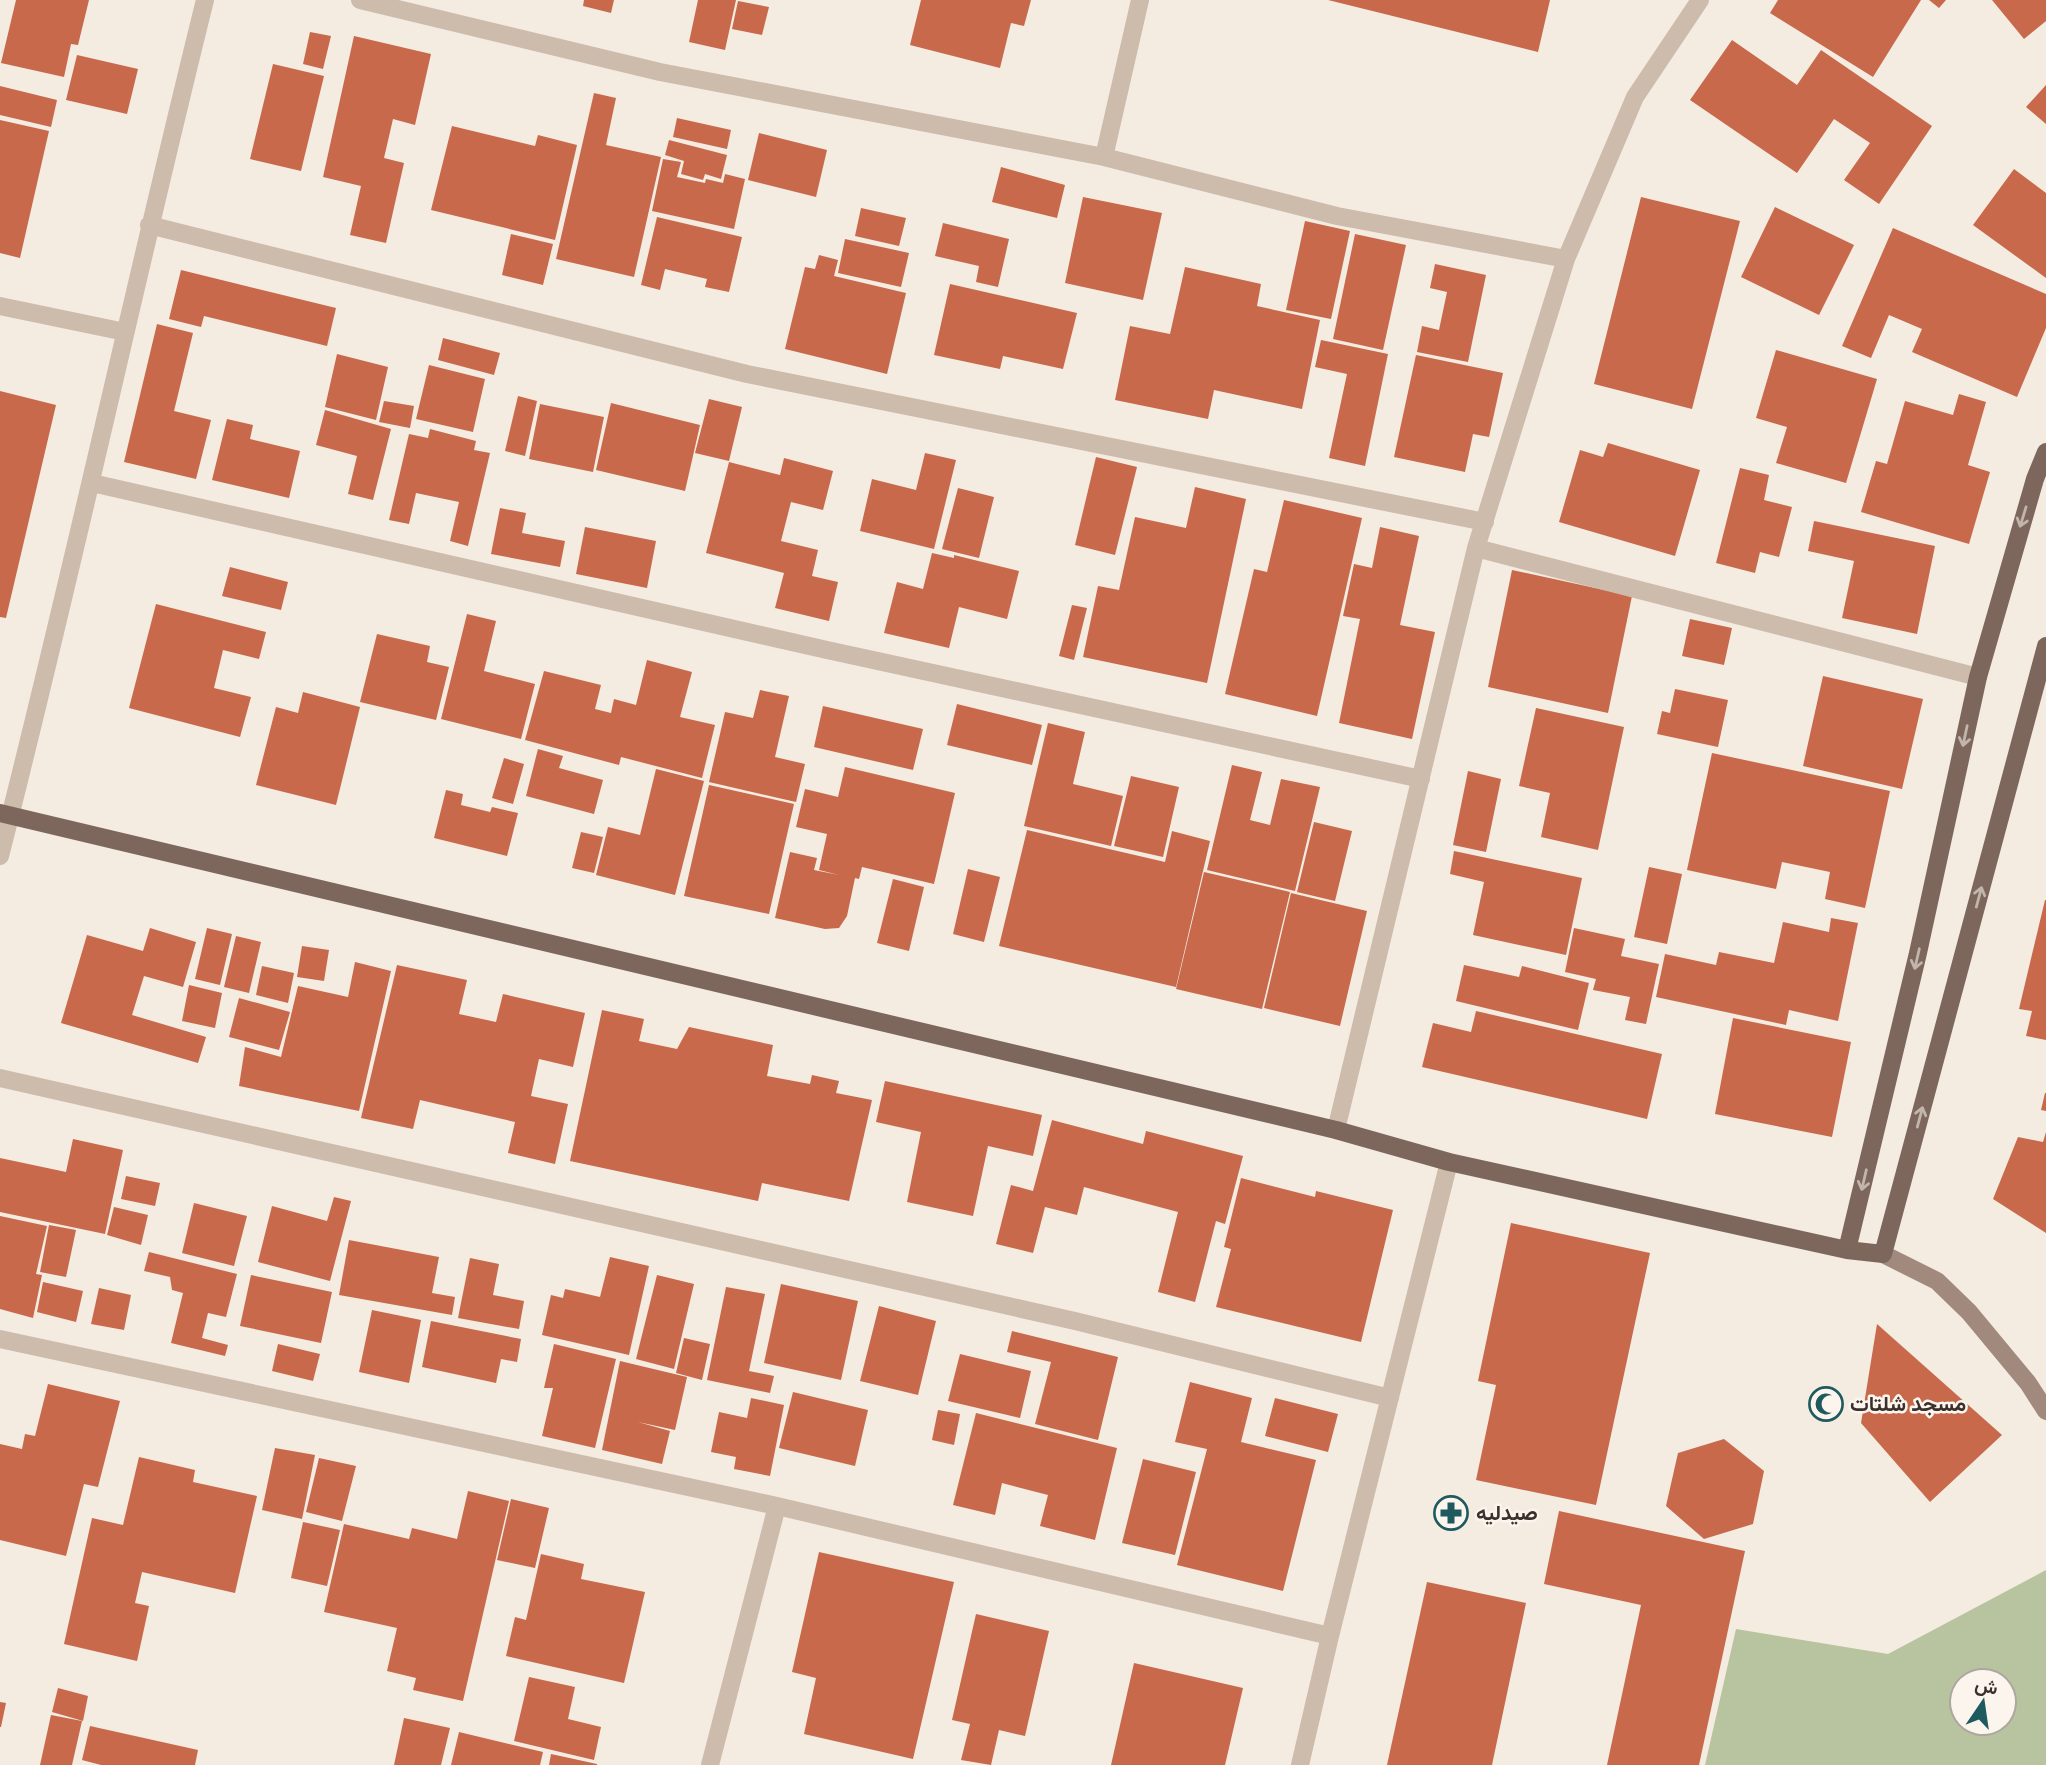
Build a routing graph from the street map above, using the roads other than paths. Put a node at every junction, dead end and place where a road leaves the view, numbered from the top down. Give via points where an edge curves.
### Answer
1 (205, 0) edge
2 (360, 0) edge
3 (1140, 0) edge
4 (1700, 0) edge
5 (1104, 157) junction
6 (149, 225) junction
7 (1566, 259) junction
8 (0, 306) edge
9 (125, 332) junction
10 (2046, 452) edge
11 (92, 483) junction
12 (1485, 522) junction
13 (1476, 548) junction
14 (2046, 646) edge
15 (1978, 677) junction
16 (1421, 779) junction
17 (5, 814) edge
18 (0, 856) edge
19 (0, 1078) edge
20 (1336, 1130) junction
21 (1449, 1162) junction
22 (1847, 1250) junction
23 (1883, 1254) junction
24 (0, 1339) edge
25 (1390, 1398) junction
26 (2046, 1411) edge
27 (777, 1506) junction
28 (1329, 1636) junction
29 (710, 1765) edge
30 (1300, 1765) edge

1 - 6 street
2 - 5 street via 660,72
3 - 5 street
4 - 7 street via 1635,97
5 - 7 street via 1337,216
6 - 9 street
6 - 12 street via 747,374
7 - 12 street
8 - 9 street
9 - 11 street
10 -> 15 main road
11 - 16 street
11 - 17 street
12 - 13 street
13 - 15 street
13 - 16 street
23 -> 14 main road
15 -> 22 main road
16 - 20 street
17 - 18 street
17 - 20 main road
19 - 25 street via 1075,1321
20 - 21 main road
21 - 22 main road
21 - 25 street
22 - 23 main road
23 - 26 street via 1937,1281 1969,1312
24 - 27 street
25 - 28 street
27 - 28 street
27 - 29 street
28 - 30 street

